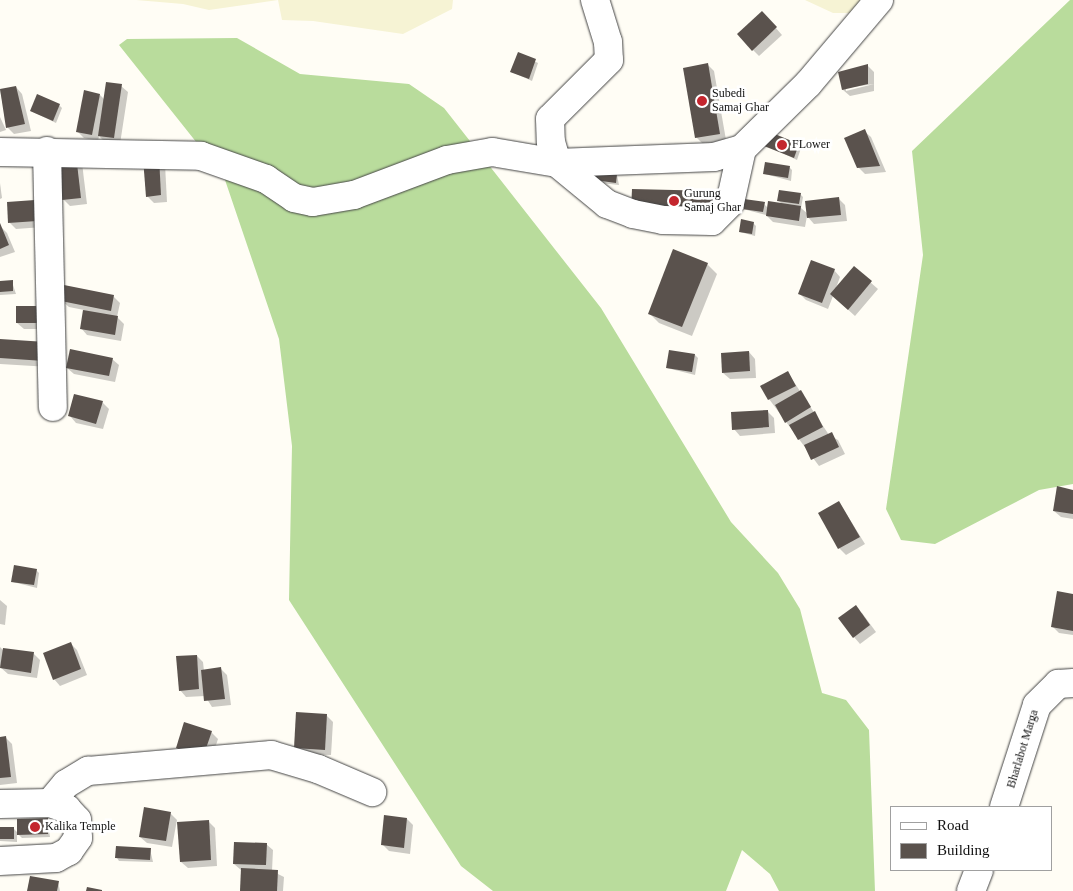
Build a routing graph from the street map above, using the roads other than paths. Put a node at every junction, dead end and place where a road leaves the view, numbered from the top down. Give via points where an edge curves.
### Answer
1 (595, 0) edge
2 (879, 0) edge
3 (742, 149) junction
4 (47, 151) junction
5 (0, 152) edge
6 (556, 163) junction
7 (53, 407) dead end
8 (1073, 682) edge
9 (372, 792) dead end
10 (50, 803) junction
11 (0, 804) edge
12 (1004, 806) edge
13 (0, 861) edge
14 (979, 871) edge
15 (971, 891) edge

1 - 6 street via 608,42 609,60 550,119
2 - 3 street via 808,84
3 - 6 street via 714,157
3 - 6 street via 730,203 712,221 663,220 632,214 607,204
4 - 5 street
4 - 6 street via 201,156 266,179 294,198 313,202 354,195 447,160 492,152
4 - 7 street
8 - 12 street, Bharlabot Marga via 1058,684 1037,705
9 - 10 street via 318,769 271,755 88,771 66,784
10 - 11 street
10 - 13 street via 67,809 77,820 78,838 69,851 56,858
14 - 15 street

